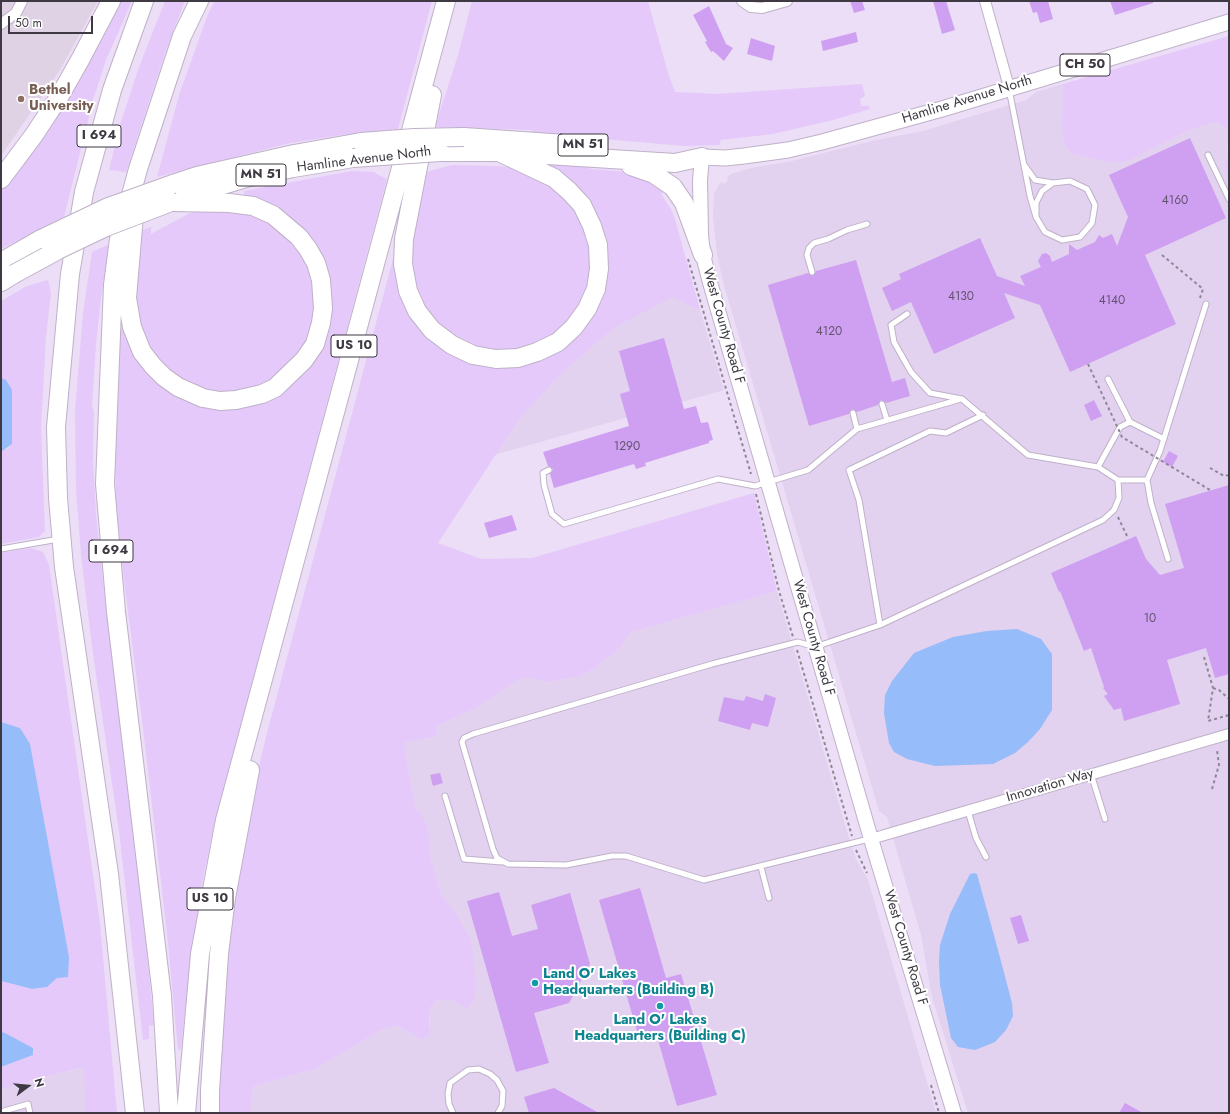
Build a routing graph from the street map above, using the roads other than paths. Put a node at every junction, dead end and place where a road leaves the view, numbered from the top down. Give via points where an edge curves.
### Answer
1 (22, 1) edge
2 (111, 1) edge
3 (144, 1) edge
4 (199, 1) edge
5 (446, 1) edge
6 (451, 1) edge
7 (742, 1) edge
8 (787, 1) edge
9 (985, 1) edge
10 (1229, 22) edge
11 (1, 24) edge
12 (1009, 87) junction
13 (499, 152) junction
14 (1208, 155) dead end
15 (702, 157) junction
16 (616, 160) junction
17 (1024, 164) junction
18 (138, 169) junction
19 (1, 179) edge
20 (1052, 183) junction
21 (1229, 199) edge
22 (171, 202) junction
23 (1036, 217) junction
24 (867, 224) dead end
25 (703, 255) junction
26 (1, 262) edge
27 (812, 272) dead end
28 (7, 278) edge
29 (1206, 304) dead end
30 (908, 314) dead end
31 (1108, 379) dead end
32 (962, 399) junction
33 (882, 404) dead end
34 (853, 413) dead end
35 (982, 415) junction
36 (887, 420) junction
37 (1130, 422) junction
38 (857, 429) junction
39 (1164, 439) junction
40 (1098, 467) junction
41 (549, 470) dead end
42 (1118, 480) junction
43 (1147, 480) junction
44 (767, 483) junction
45 (61, 539) junction
46 (1, 549) edge
47 (1168, 559) dead end
48 (880, 625) junction
49 (815, 647) junction
50 (261, 691) junction
51 (1229, 734) edge
52 (1091, 774) junction
53 (445, 796) dead end
54 (968, 810) junction
55 (1105, 819) dead end
56 (871, 839) junction
57 (986, 857) dead end
58 (502, 862) junction
59 (761, 867) junction
60 (769, 898) dead end
61 (135, 1104) edge
62 (1, 1112) edge
63 (30, 1113) edge
64 (123, 1113) edge
65 (169, 1113) edge
66 (186, 1113) edge
67 (210, 1113) edge
68 (453, 1113) edge
69 (498, 1113) edge
70 (954, 1113) edge

1 - 11 street via 16,13
2 - 19 highway via 51,110
3 - 45 highway, I 694 via 112,90 84,192 70,274 56,427
4 - 18 highway, I 694 via 182,36
5 - 50 highway, US 10
6 - 13 highway via 404,238 403,264 408,291 432,330 452,345 473,354 496,359 518,358 558,342 574,327 587,309 596,288 599,269 598,245 592,226 582,205 570,190 554,178
7 - 8 street via 751,7 762,8
9 - 12 street
10 - 12 main road, Hamline Avenue North / CH 50
12 - 15 main road, Hamline Avenue North / CH 50 via 942,109 795,148 725,158
12 - 17 lane
13 - 16 highway, Hamline Avenue North / MN 51
13 - 22 highway, Hamline Avenue North / MN 51, bridge via 440,152 353,158 246,178
14 - 21 lane
15 - 16 highway, Hamline Avenue North / MN 51 via 676,163
15 - 25 street, West County Road F via 700,180
15 - 26 highway, Hamline Avenue North / MN 51, bridge via 675,152 464,137 362,142 196,176 106,208 41,239
16 - 25 highway via 654,174 673,187 684,203
17 - 20 lane via 1035,180
17 - 23 lane
18 - 22 highway via 127,298 132,327 142,352 164,377 178,387 203,398 236,400 275,388 304,360 315,344 323,308 322,286 316,263 299,237 273,215 253,206
18 - 65 highway, I 694 via 119,239 113,285 105,484 116,612 162,996
20 - 23 lane via 1042,192 1036,203
20 - 23 lane via 1070,181 1087,189 1095,205 1092,223 1080,236 1062,240 1045,232
22 - 28 highway, Hamline Avenue North / MN 51, bridge via 106,227
24 - 27 lane via 814,243 809,248 808,255
25 - 44 street, West County Road F
29 - 39 lane
30 - 32 lane via 891,325 894,342 911,372 930,393
31 - 37 lane
32 - 35 lane
32 - 36 lane
33 - 36 lane
34 - 38 lane
35 - 40 lane via 1028,455
35 - 48 lane via 946,433 930,431 849,470 859,500
36 - 38 lane
37 - 39 lane
37 - 40 lane via 1120,427
38 - 44 lane via 808,470
39 - 43 lane
40 - 42 lane
41 - 44 lane via 543,473 552,514 564,524 718,479 755,486
42 - 43 lane
42 - 48 lane via 1119,498 1114,510 1103,520
43 - 47 lane via 1151,504
44 - 49 street, West County Road F
45 - 46 lane
45 - 61 highway, I 694 via 108,874
48 - 49 lane
49 - 56 street, West County Road F
49 - 58 lane via 798,642 765,650 464,738 462,742 494,849
50 - 66 highway, US 10 via 225,820 200,954
50 - 67 highway via 258,733 235,843 222,926
51 - 52 street, Innovation Way
52 - 54 street, Innovation Way
52 - 55 lane
53 - 58 lane via 464,859
54 - 56 street, Innovation Way
54 - 57 lane via 976,838
56 - 59 lane
56 - 70 street, West County Road F
58 - 59 lane via 513,865 566,865 612,856 626,856 704,880
59 - 60 lane
61 - 64 highway
62 - 63 lane via 28,1104
68 - 69 lane via 449,1104 450,1083 468,1070 479,1069 497,1080 503,1091 502,1106

